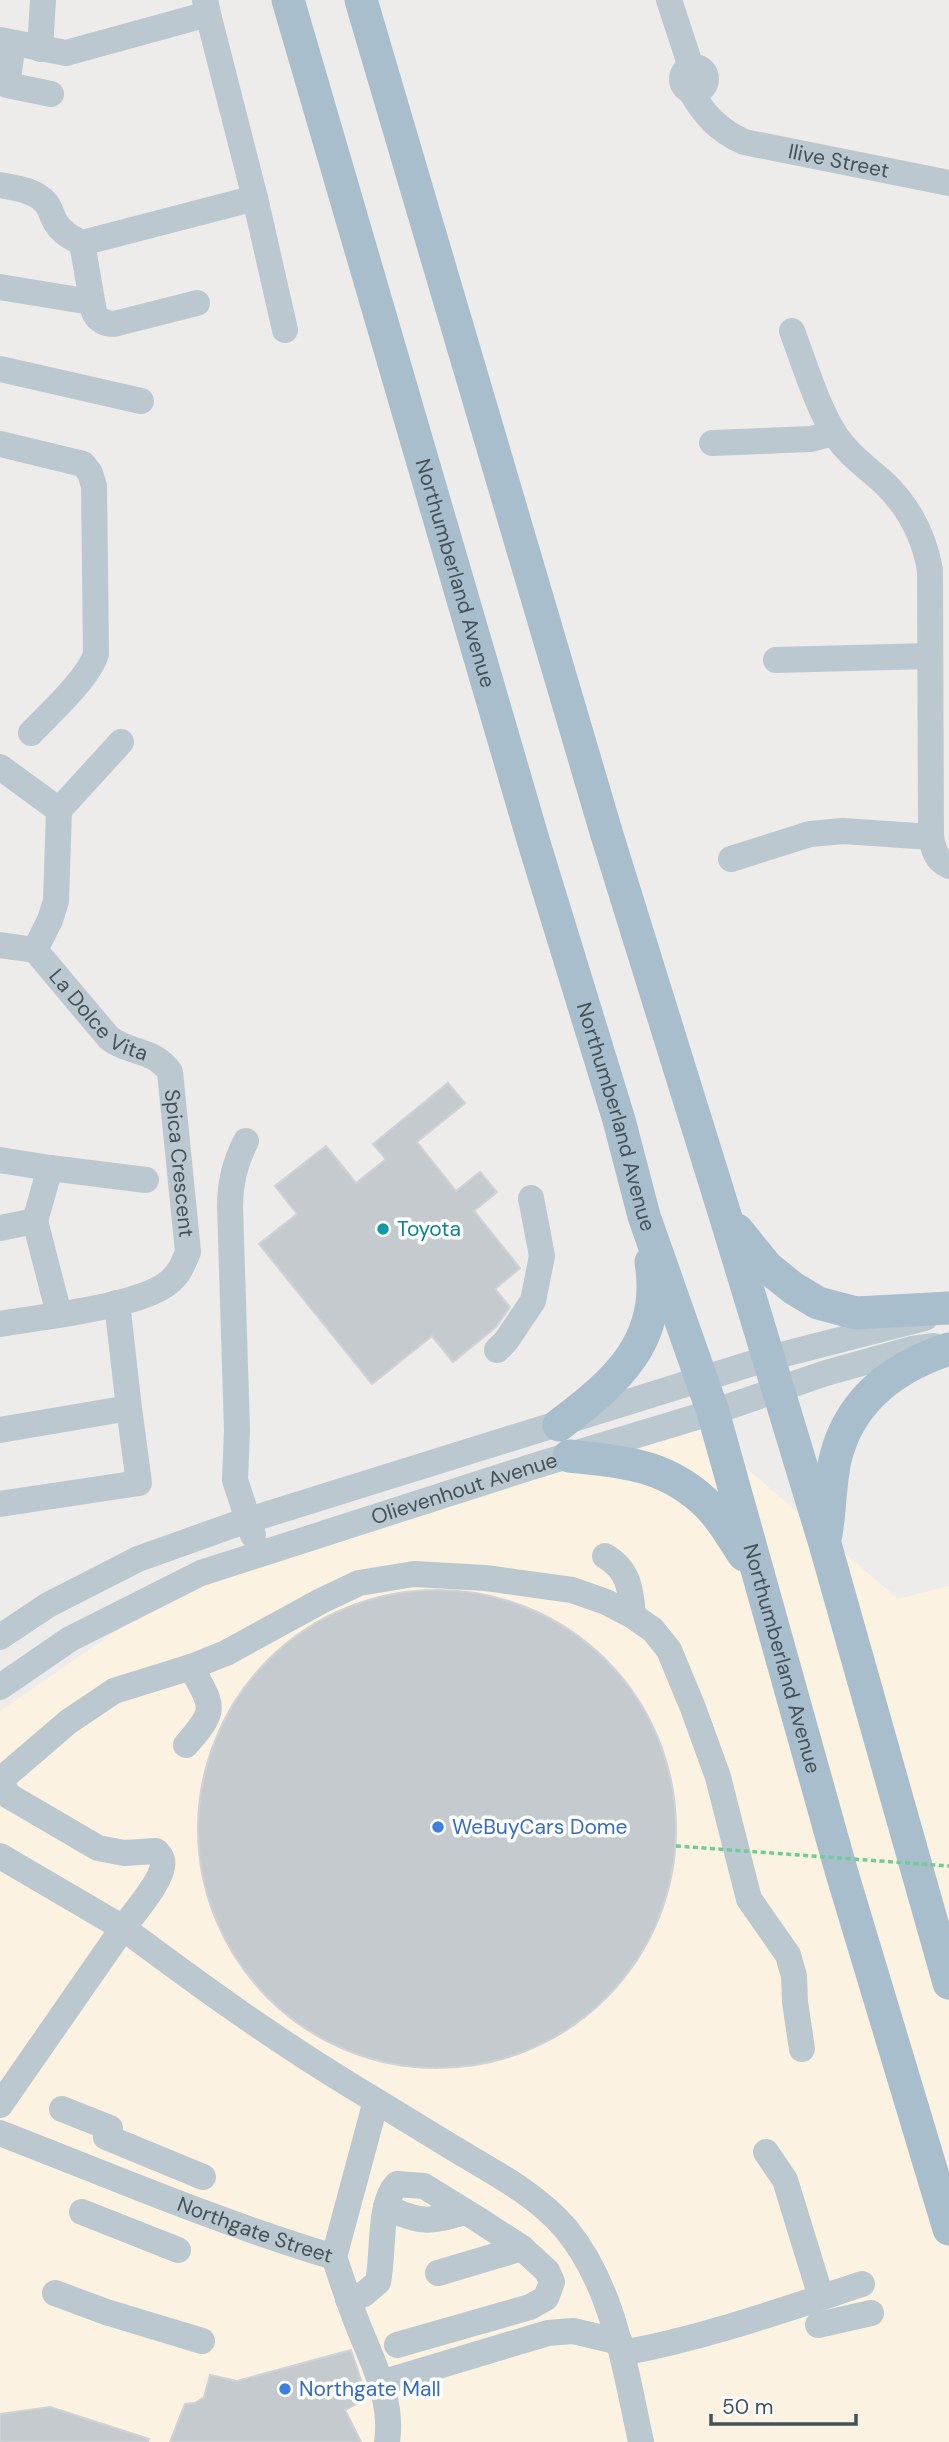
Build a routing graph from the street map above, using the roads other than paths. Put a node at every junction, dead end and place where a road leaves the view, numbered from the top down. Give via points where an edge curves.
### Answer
1 (43, 0) edge
2 (288, 0) edge
3 (361, 0) edge
4 (669, 0) edge
5 (206, 7) edge
6 (7, 42) edge
7 (40, 49) junction
8 (4, 85) edge
9 (51, 94) dead end
10 (949, 183) edge
11 (0, 185) edge
12 (255, 198) junction
13 (82, 243) junction
14 (0, 287) edge
15 (91, 302) junction
16 (197, 303) dead end
17 (285, 330) dead end
18 (792, 331) dead end
19 (0, 369) edge
20 (141, 401) dead end
21 (834, 433) junction
22 (1, 442) edge
23 (712, 443) dead end
24 (929, 656) junction
25 (776, 660) dead end
26 (30, 733) dead end
27 (121, 742) dead end
28 (0, 766) edge
29 (59, 810) junction
30 (931, 837) junction
31 (731, 859) dead end
32 (949, 866) edge
33 (0, 945) edge
34 (35, 950) junction
35 (170, 1072) joint
36 (246, 1141) dead end
37 (0, 1160) edge
38 (50, 1168) junction
39 (146, 1180) dead end
40 (531, 1198) dead end
41 (644, 1216) junction
42 (726, 1217) junction
43 (35, 1221) junction
44 (0, 1228) edge
45 (117, 1303) junction
46 (949, 1309) edge
47 (59, 1314) junction
48 (0, 1324) edge
49 (949, 1343) edge
50 (949, 1349) edge
51 (496, 1350) dead end
52 (769, 1358) junction
53 (703, 1380) junction
54 (779, 1390) junction
55 (129, 1408) junction
56 (713, 1412) junction
57 (0, 1430) edge
58 (564, 1440) junction
59 (0, 1504) edge
60 (249, 1520) junction
61 (825, 1544) junction
62 (258, 1555) junction
63 (605, 1556) dead end
64 (759, 1577) junction
65 (633, 1616) junction
66 (0, 1637) edge
67 (191, 1667) junction
68 (0, 1687) edge
69 (186, 1745) dead end
70 (0, 1856) edge
71 (123, 1928) junction
72 (949, 1983) edge
73 (802, 2049) dead end
74 (376, 2101) junction
75 (0, 2105) edge
76 (62, 2109) dead end
77 (0, 2133) edge
78 (766, 2152) dead end
79 (203, 2177) dead end
80 (82, 2212) dead end
81 (949, 2230) edge
82 (522, 2248) junction
83 (178, 2250) dead end
84 (334, 2257) junction
85 (438, 2273) dead end
86 (862, 2284) dead end
87 (55, 2294) dead end
88 (821, 2297) junction
89 (348, 2299) junction
90 (871, 2313) dead end
91 (818, 2325) dead end
92 (202, 2342) dead end
93 (397, 2345) dead end
94 (621, 2348) junction
95 (380, 2383) junction
96 (387, 2442) edge
97 (641, 2442) edge

1 - 7 street
2 - 41 main road, Northumberland Avenue
3 - 42 main road via 610,848
4 - 10 street, Ilive Street via 701,110 730,135 759,146
5 - 7 street via 66,53
5 - 12 street
6 - 7 street
6 - 8 street
8 - 9 street
11 - 13 street via 25,190 43,200 56,224
12 - 13 street
12 - 17 street
13 - 15 street
14 - 15 street
15 - 16 street via 95,316 114,324
18 - 21 street
19 - 20 street
21 - 23 street via 811,439
21 - 24 street via 903,504 918,529 930,570
22 - 26 street via 83,464 94,486 96,654 78,700
24 - 25 street
24 - 30 street
27 - 29 street
28 - 29 street
29 - 34 street, La Dolce Vita via 56,901
30 - 31 street via 843,831 810,834
30 - 32 street via 934,854
33 - 34 street, La Dolce Vita
34 - 35 street, La Dolce Vita via 109,1038 155,1057
35 - 45 street, Spica Crescent via 188,1252 169,1283
36 - 60 street via 230,1184 230,1206 235,1480
37 - 38 street
38 - 39 street
38 - 43 street
40 - 51 street via 542,1256 533,1301
41 - 53 main road, Northumberland Avenue
41 - 58 main road via 654,1289 641,1344
42 - 46 main road via 767,1267 818,1303 856,1313
42 - 52 main road
43 - 44 street
43 - 47 street
45 - 47 street, Spica Crescent
45 - 55 street
46 - 52 street, Olievenhout Avenue
47 - 48 street, Spica Crescent
49 - 54 street, Olievenhout Avenue via 826,1373
50 - 61 main road via 893,1374 858,1411 835,1462
52 - 53 street, Olievenhout Avenue
52 - 54 main road
53 - 56 main road, Northumberland Avenue
53 - 58 street, Olievenhout Avenue
54 - 56 street, Olievenhout Avenue
54 - 61 main road
55 - 57 street
55 - 59 street via 139,1483
56 - 58 street, Olievenhout Avenue
56 - 64 main road, Northumberland Avenue
58 - 60 street, Olievenhout Avenue
58 - 62 street, Olievenhout Avenue
58 - 64 main road via 667,1474 688,1487 710,1507
60 - 62 street
60 - 66 street, Olievenhout Avenue via 138,1559 48,1605
61 - 72 main road
62 - 68 street, Olievenhout Avenue via 201,1573 71,1639
63 - 65 street via 629,1581
64 - 81 main road, Northumberland Avenue
65 - 67 street via 572,1590 486,1577 414,1574 359,1583
65 - 73 street via 653,1630 669,1650 693,1708 718,1777 749,1899 788,1955
67 - 69 street via 210,1710
67 - 71 street via 114,1691 68,1722 2,1780 9,1796 98,1848 124,1853 156,1850 163,1861 159,1876
70 - 71 street
71 - 74 street via 230,2007
71 - 75 street
74 - 84 street
74 - 94 street via 513,2184 565,2228 598,2283
76 - 79 street
77 - 84 street, Northgate Street via 217,2220
78 - 88 street via 785,2180
80 - 83 street
82 - 85 street
82 - 89 street via 465,2212 431,2221 386,2207 378,2282 364,2294
82 - 93 street via 547,2271 552,2282 546,2298 530,2307
84 - 89 street, Northgate Street
86 - 88 street
87 - 92 street
88 - 94 street via 674,2343
89 - 95 street, Northgate Street
90 - 91 street
94 - 95 street via 573,2331 548,2333
94 - 97 street
95 - 96 street, Northgate Street via 389,2413

